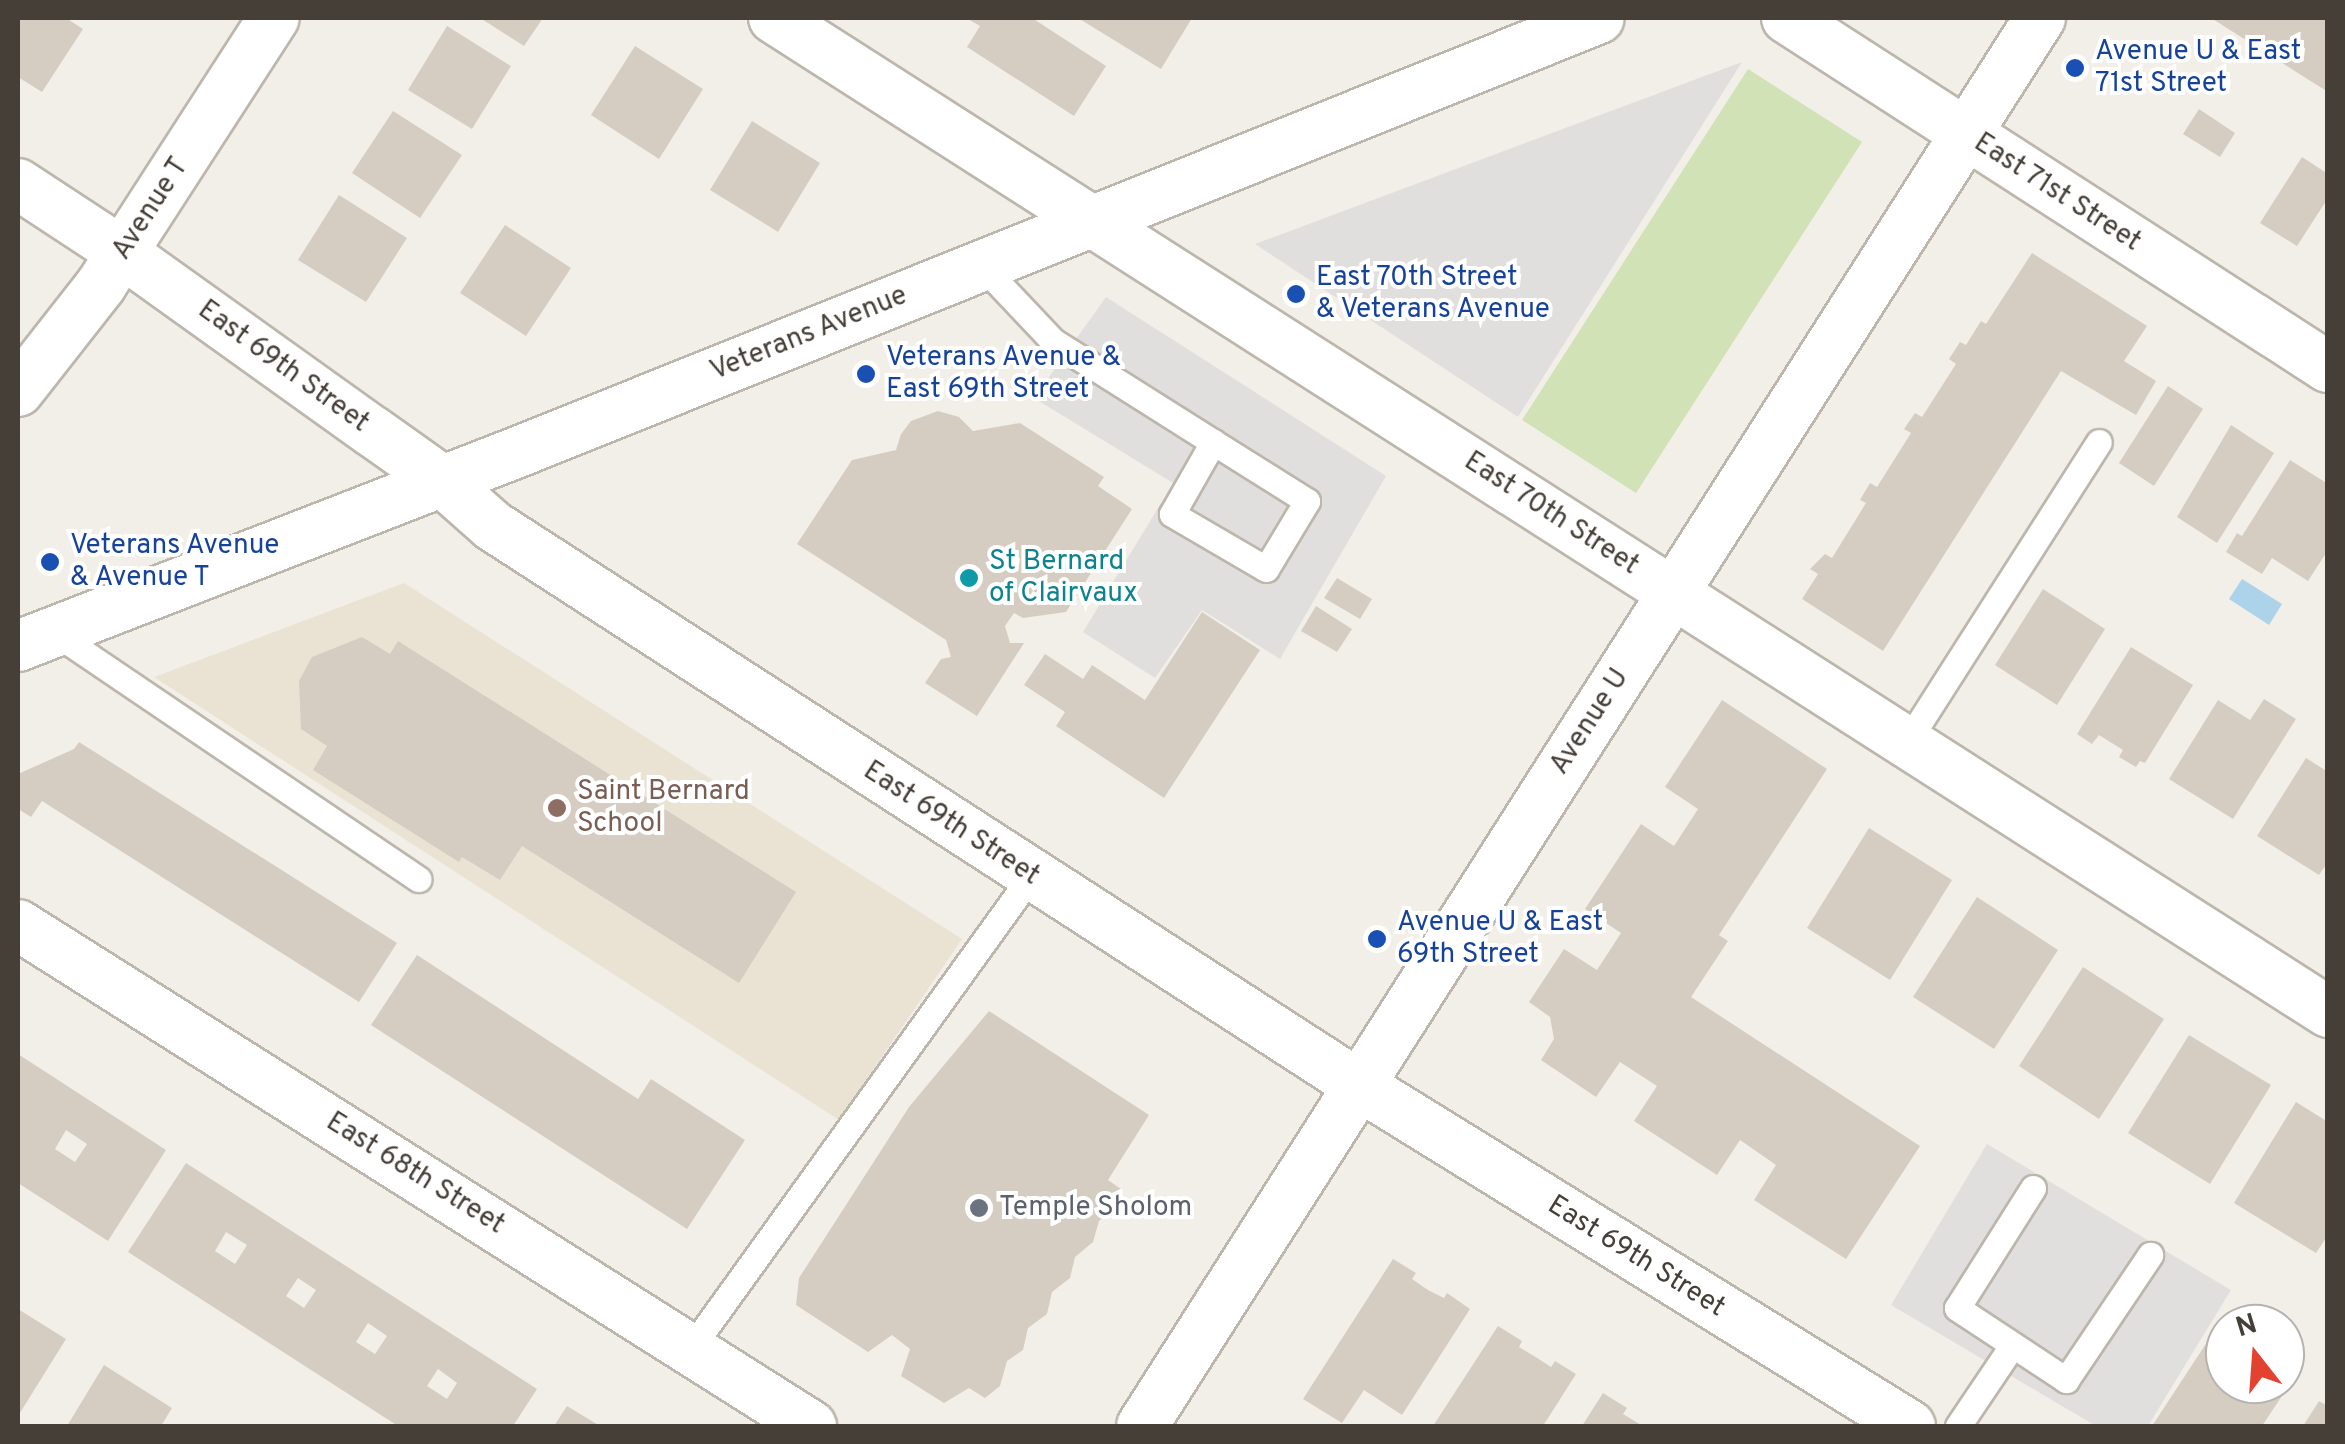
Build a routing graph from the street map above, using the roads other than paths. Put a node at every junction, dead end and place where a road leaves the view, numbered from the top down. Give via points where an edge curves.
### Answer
1 (274, 18) edge
2 (774, 18) edge
3 (1599, 18) edge
4 (1787, 18) edge
5 (2040, 18) edge
6 (1966, 135) junction
7 (18, 184) edge
8 (1092, 222) junction
9 (123, 253) junction
10 (982, 266) junction
11 (2328, 366) edge
12 (18, 392) edge
13 (1213, 442) junction
14 (2099, 442) dead end
15 (441, 480) junction
16 (1674, 592) junction
17 (36, 640) edge
18 (1907, 742) junction
19 (1031, 876) junction
20 (420, 879) dead end
21 (18, 924) edge
22 (2328, 1012) edge
23 (1357, 1084) junction
24 (2033, 1188) dead end
25 (2150, 1256) dead end
26 (2012, 1346) junction
27 (691, 1348) junction
28 (811, 1426) edge
29 (1142, 1426) edge
30 (1910, 1426) edge
31 (1958, 1426) edge

1 - 9 street, Avenue T
2 - 8 street, East 70th Street
3 - 8 street, Veterans Avenue
4 - 6 street, East 71st Street
5 - 6 street, Avenue U
6 - 11 street, East 71st Street
6 - 16 street, Avenue U
7 - 9 street, East 69th Street
8 - 10 street, Veterans Avenue
8 - 16 street, East 70th Street
9 - 12 street, Avenue T
9 - 15 street, East 69th Street
10 - 13 lane via 1053,341
10 - 15 street, Veterans Avenue
13 - 13 lane via 1172,514 1266,569 1308,501
14 - 18 lane
15 - 17 street, Veterans Avenue
15 - 19 street, East 69th Street via 493,526
16 - 18 street, East 70th Street
16 - 23 street, Avenue U
17 - 20 lane
18 - 22 street, East 70th Street
19 - 23 street, East 69th Street
19 - 27 lane
21 - 27 street, East 68th Street
23 - 29 street, Avenue U
23 - 30 street, East 69th Street
24 - 26 lane via 1957,1308
25 - 26 lane via 2066,1380
26 - 31 lane
27 - 28 street, East 68th Street

